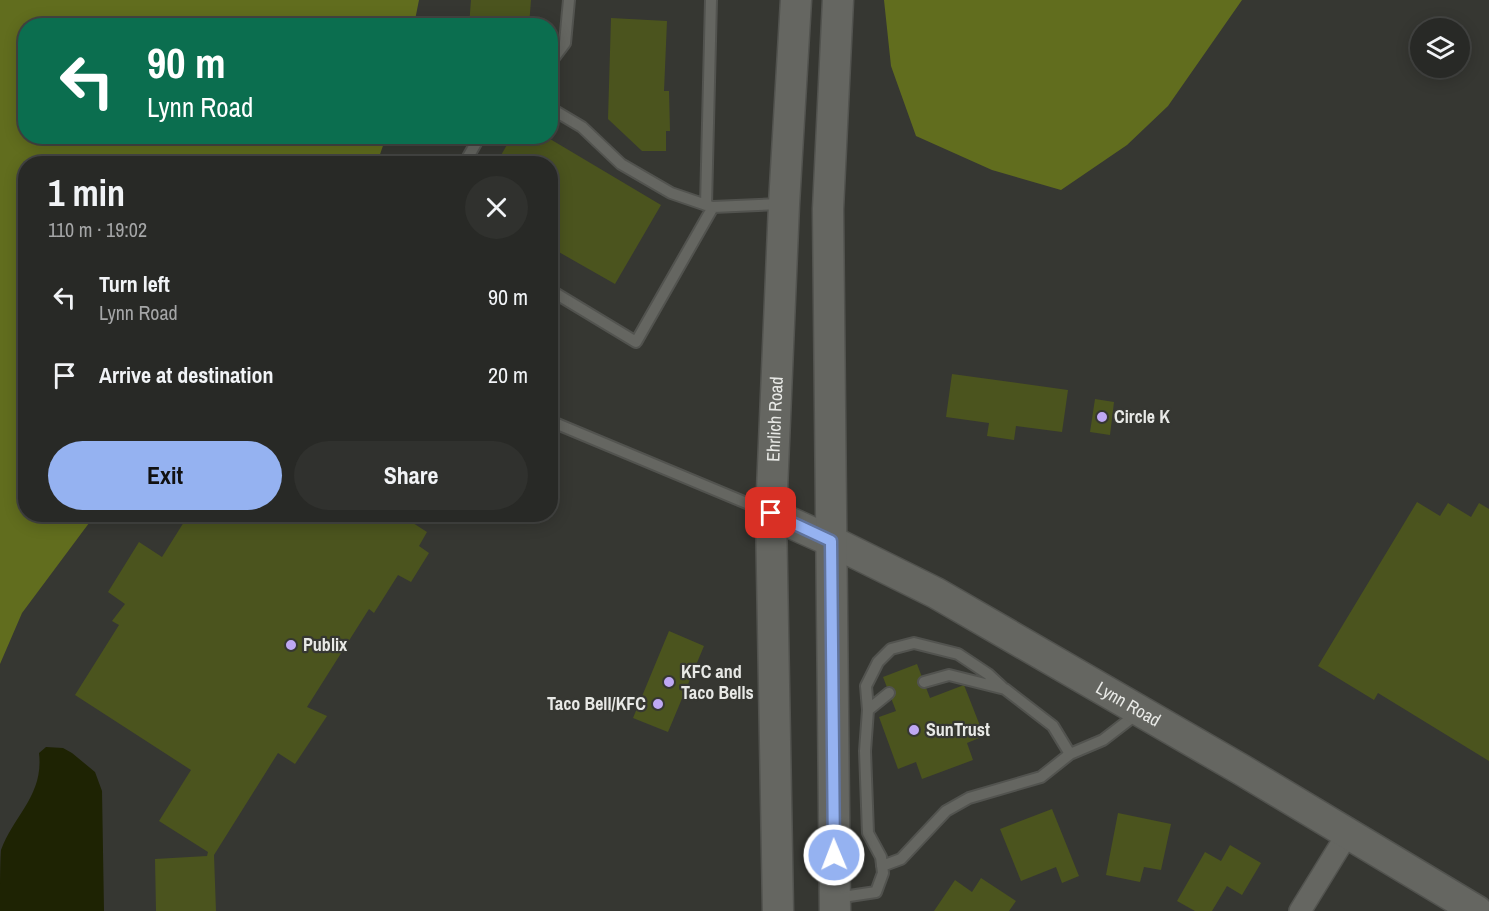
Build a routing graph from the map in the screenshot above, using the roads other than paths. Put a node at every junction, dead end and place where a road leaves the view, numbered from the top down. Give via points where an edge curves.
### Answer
1 (569, 0) edge
2 (711, 0) edge
3 (796, 0) edge
4 (838, 0) edge
5 (558, 52) edge
6 (558, 113) edge
7 (784, 204) junction
8 (710, 206) junction
9 (558, 295) edge
10 (558, 424) edge
11 (771, 513) junction
12 (831, 541) junction
13 (924, 682) dead end
14 (1005, 689) junction
15 (889, 693) dead end
16 (868, 710) junction
17 (1141, 711) junction
18 (1070, 754) junction
19 (1347, 833) junction
20 (882, 866) junction
21 (835, 905) edge
22 (778, 911) edge
23 (1300, 911) edge
24 (1477, 911) edge

1 - 5 lane via 565,43
2 - 8 lane
3 - 7 main road, Ehrlich Road
4 - 12 main road via 828,209
6 - 8 lane via 582,127 621,164 671,193
7 - 8 lane
7 - 11 main road, Ehrlich Road
8 - 9 lane via 636,342
10 - 11 lane
11 - 12 main road, Lynn Road
11 - 22 main road, Ehrlich Road
12 - 17 main road, Lynn Road via 936,593
12 - 21 main road
13 - 14 lane via 949,675
14 - 16 lane via 958,654 914,643 891,649 878,662 866,686
14 - 18 lane via 1053,726
15 - 16 lane
16 - 20 lane via 868,833
17 - 18 lane via 1103,740
17 - 19 main road, Lynn Road
18 - 20 lane via 1041,777 961,802 946,811 901,860
19 - 23 street
19 - 24 main road, Lynn Road
20 - 21 lane via 876,892

